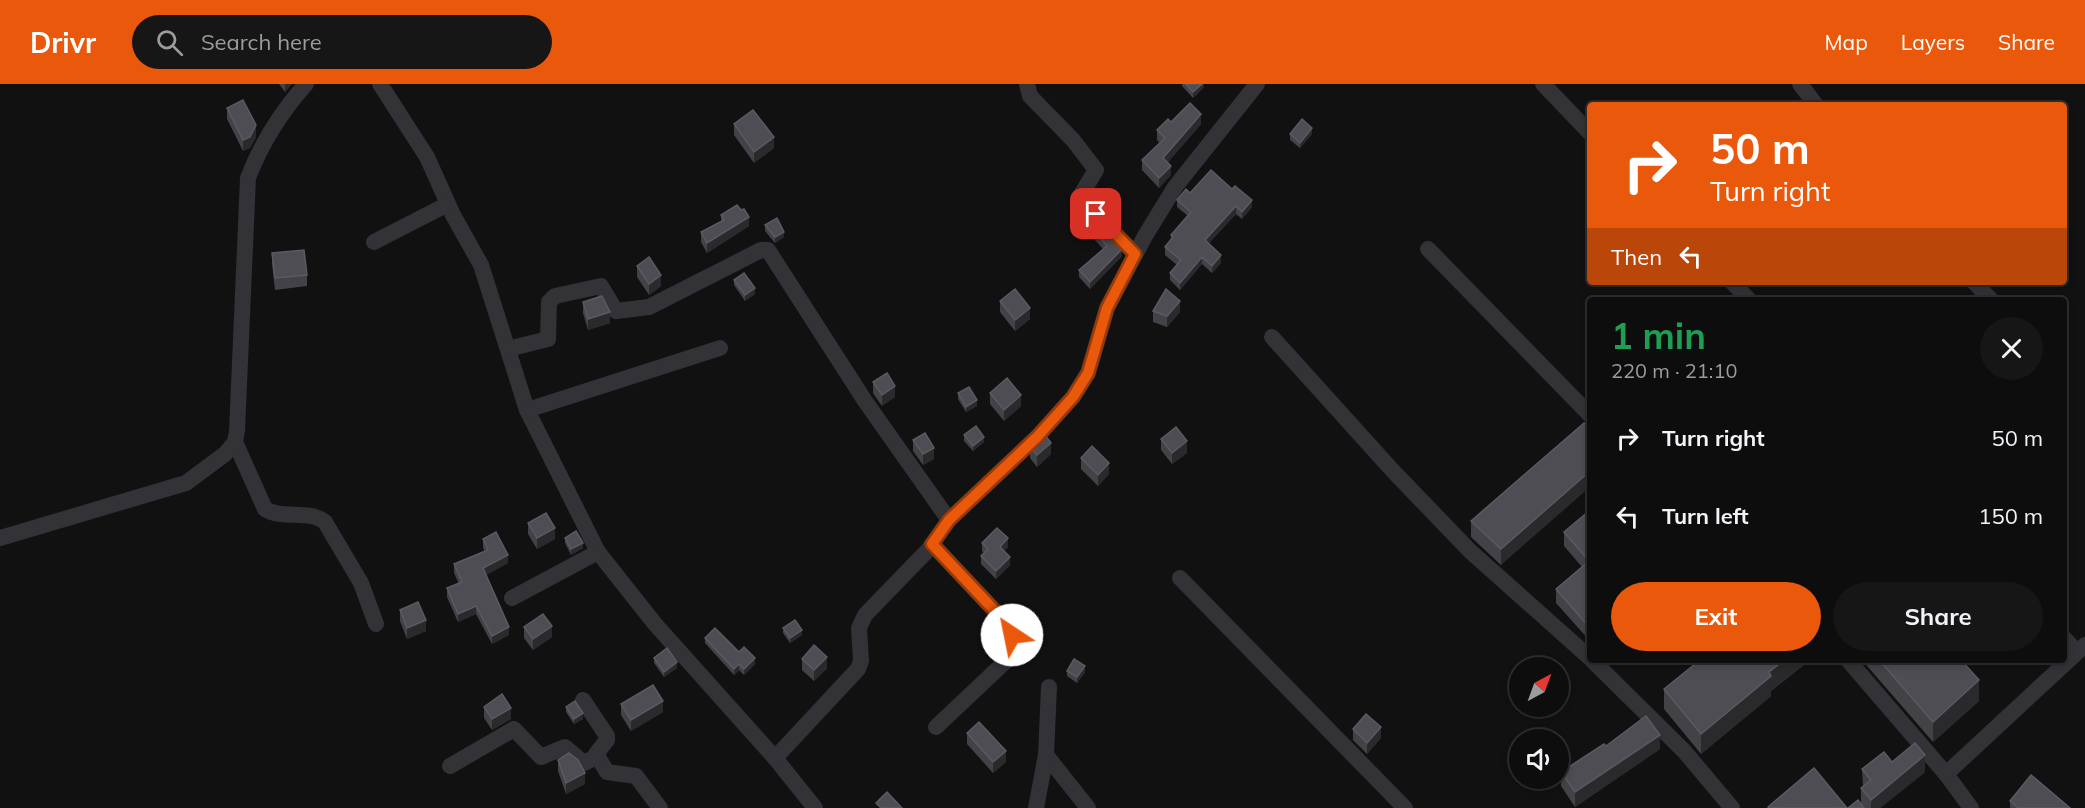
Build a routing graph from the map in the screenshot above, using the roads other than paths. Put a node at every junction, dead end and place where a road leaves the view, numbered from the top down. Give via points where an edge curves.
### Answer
1 (306, 84) edge
2 (380, 84) edge
3 (1028, 84) edge
4 (1257, 84) edge
5 (1543, 84) edge
6 (1800, 84) edge
7 (1814, 102) edge
8 (1587, 130) edge
9 (448, 204) junction
10 (374, 242) dead end
11 (1428, 249) dead end
12 (1135, 254) junction
13 (1735, 285) edge
14 (1977, 285) edge
15 (1746, 297) edge
16 (1988, 297) edge
17 (1272, 337) dead end
18 (720, 348) dead end
19 (508, 349) junction
20 (527, 410) junction
21 (1587, 412) edge
22 (235, 442) junction
23 (949, 520) junction
24 (0, 538) edge
25 (932, 544) junction
26 (598, 552) junction
27 (1180, 578) dead end
28 (512, 598) dead end
29 (376, 624) dead end
30 (2067, 640) edge
31 (2081, 649) edge
32 (1587, 655) edge
33 (2067, 662) edge
34 (1595, 663) edge
35 (1851, 663) edge
36 (2066, 663) edge
37 (1049, 687) dead end
38 (583, 700) dead end
39 (936, 727) dead end
40 (1046, 755) junction
41 (596, 757) junction
42 (775, 759) junction
43 (450, 766) dead end
44 (1947, 774) junction
45 (660, 808) edge
46 (815, 808) edge
47 (1036, 808) edge
48 (1088, 808) edge
49 (1405, 808) edge
50 (1732, 808) edge
51 (1971, 808) edge

1 - 22 street via 256,156 248,178
2 - 9 street via 427,157
3 - 12 street via 1030,96 1096,170 1082,193 1084,201
4 - 12 street via 1175,187
5 - 8 street
6 - 7 street
9 - 10 street
9 - 19 street via 481,265
11 - 21 street
12 - 23 street via 1107,308 1088,373 1073,397 1037,437
13 - 15 street
14 - 16 street
17 - 32 street via 1456,537
18 - 20 street
19 - 20 street
19 - 23 street via 548,339 549,302 555,296 601,286 616,311 642,308 768,250 865,402
20 - 26 street
22 - 24 street via 202,473 173,488
22 - 29 street via 265,509 317,517 325,522 361,583
23 - 25 street
25 - 39 street via 1010,627 1012,635 1007,660
25 - 42 street via 862,621 858,628 858,669
26 - 28 street
26 - 42 street via 655,624
27 - 49 street
30 - 31 street
31 - 33 street
34 - 50 street via 1684,751
35 - 44 street
36 - 44 street
37 - 40 street
38 - 41 street via 607,736
40 - 47 street
40 - 48 street
41 - 43 street via 584,763 564,747 542,757 514,729
41 - 45 street via 609,773 636,776
42 - 46 street
44 - 51 street

